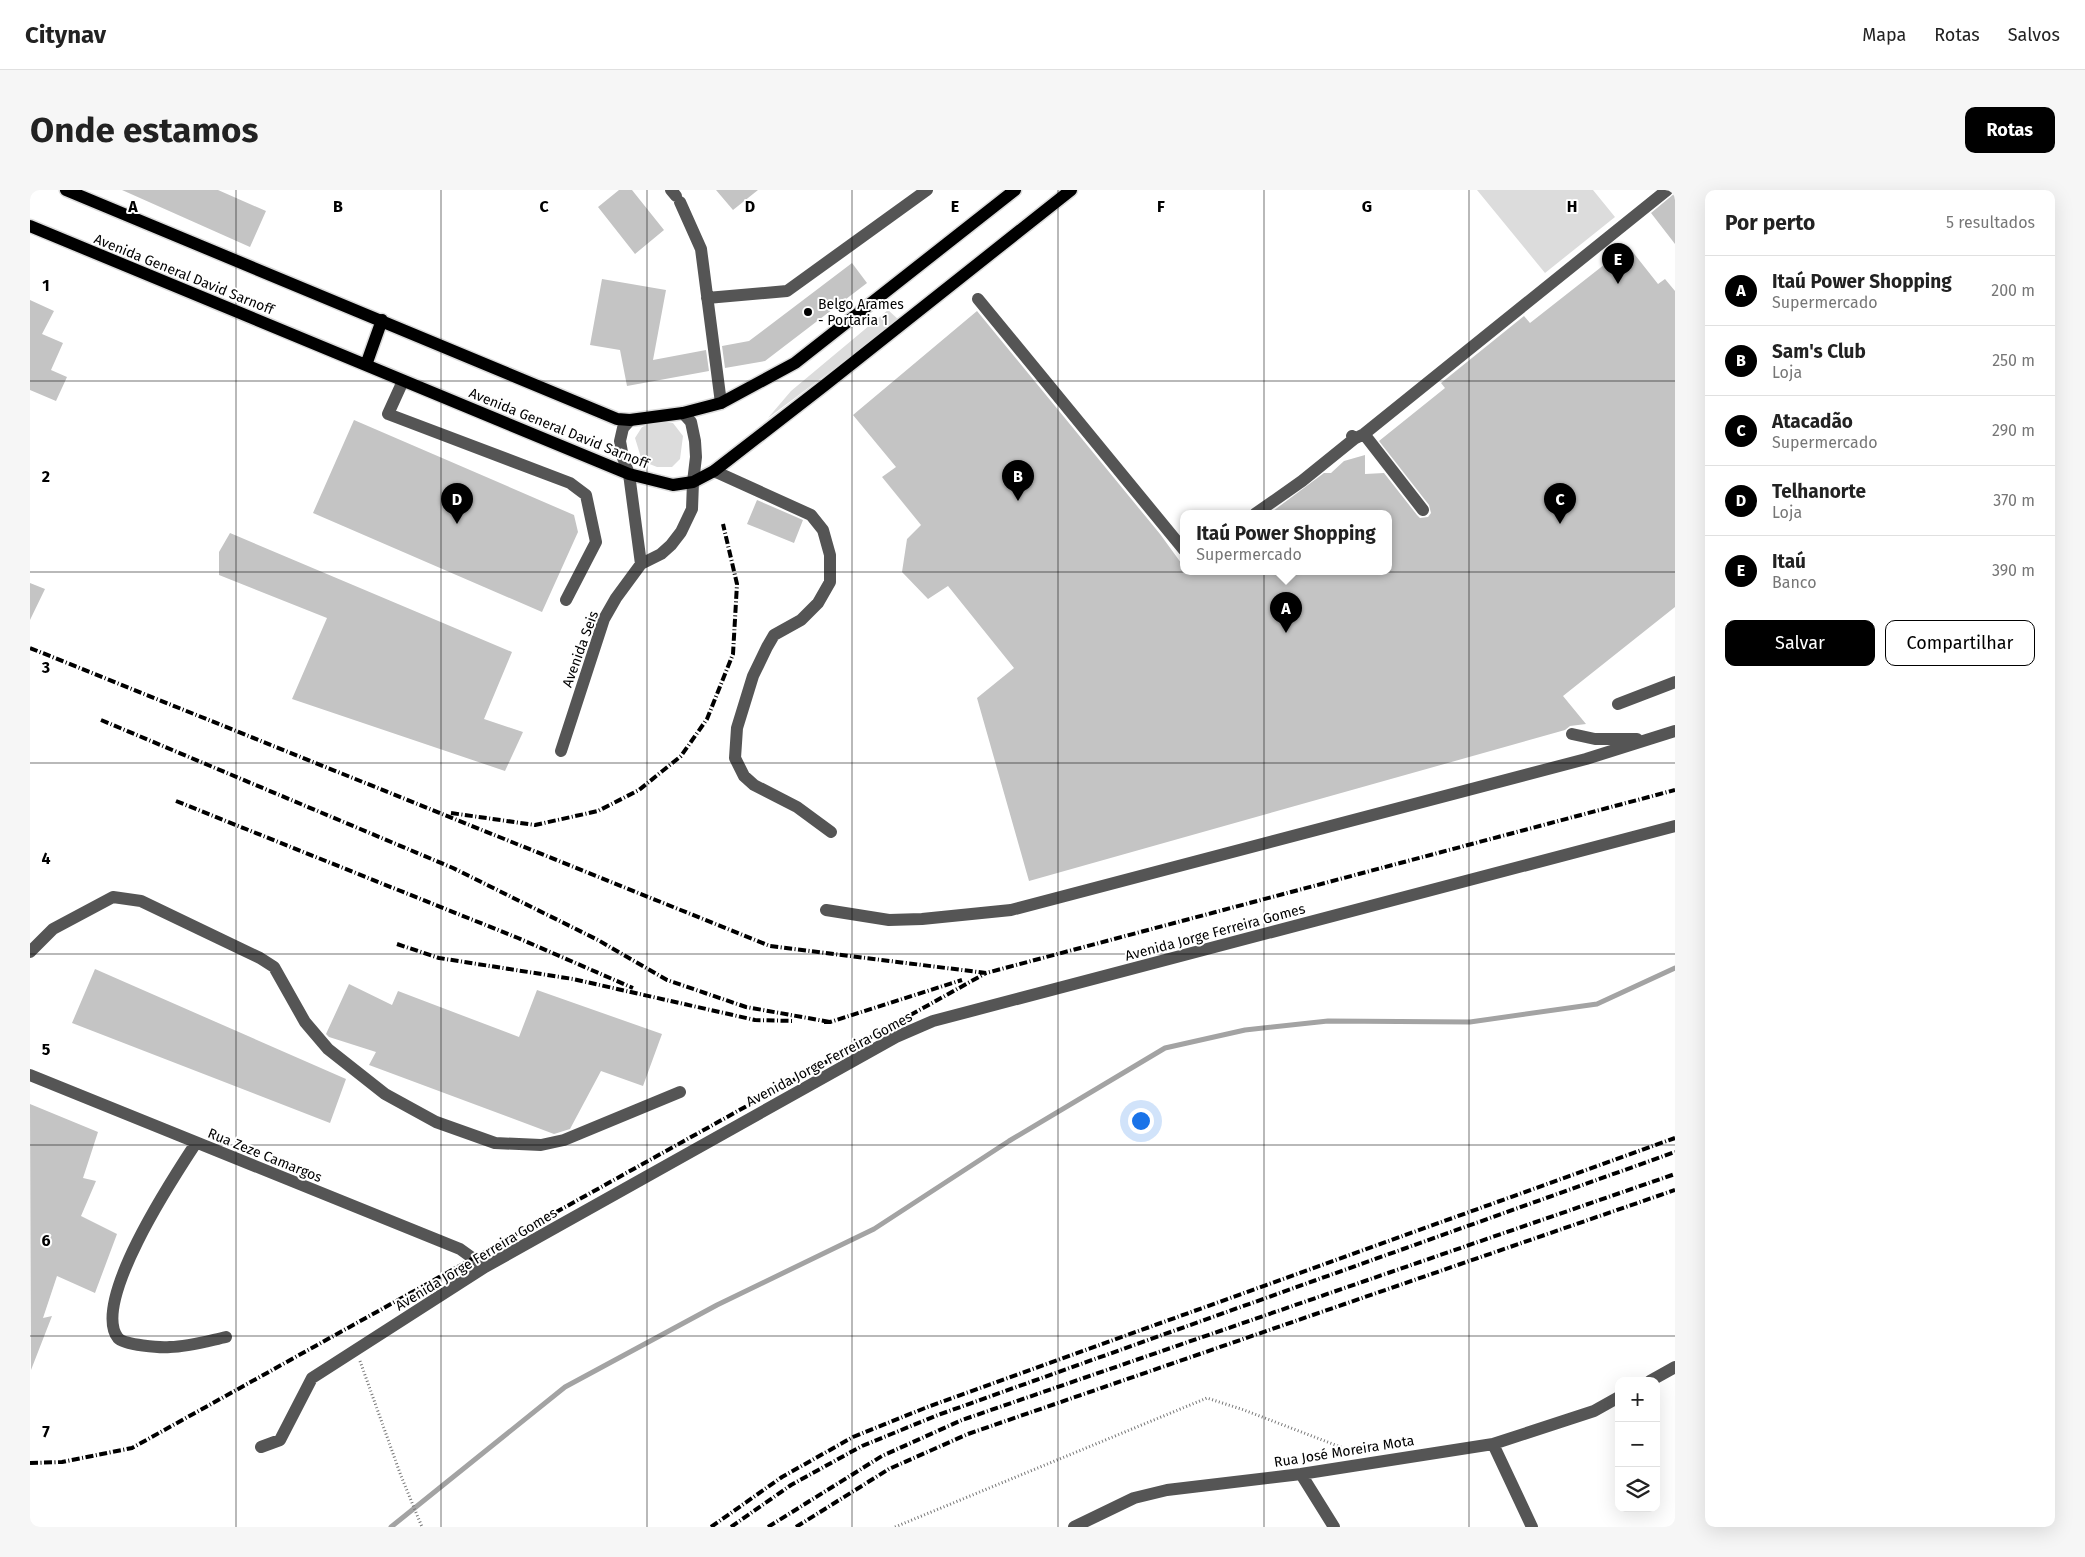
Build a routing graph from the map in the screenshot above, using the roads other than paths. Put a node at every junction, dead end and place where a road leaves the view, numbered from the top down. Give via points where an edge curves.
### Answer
1 (66, 190) edge
2 (927, 190) edge
3 (1015, 190) edge
4 (1071, 190) edge
5 (1667, 190) edge
6 (675, 196) edge
7 (30, 226) edge
8 (707, 298) junction
9 (978, 299) dead end
10 (382, 320) junction
11 (366, 365) junction
12 (403, 380) junction
13 (721, 403) junction
14 (683, 412) junction
15 (630, 420) junction
16 (1357, 437) junction
17 (714, 471) junction
18 (629, 474) junction
19 (693, 482) junction
20 (1261, 510) edge
21 (1423, 510) dead end
22 (1180, 545) edge
23 (641, 564) junction
24 (566, 600) dead end
25 (1675, 682) edge
26 (1618, 704) dead end
27 (1675, 731) edge
28 (1572, 734) dead end
29 (1650, 739) junction
30 (560, 751) dead end
31 (1675, 826) edge
32 (831, 832) dead end
33 (826, 910) dead end
34 (30, 952) edge
35 (30, 1076) edge
36 (680, 1092) dead end
37 (196, 1143) junction
38 (485, 1267) junction
39 (226, 1337) dead end
40 (1675, 1367) edge
41 (1657, 1377) edge
42 (1615, 1399) edge
43 (1493, 1444) junction
44 (261, 1447) dead end
45 (1301, 1474) junction
46 (1074, 1527) edge
47 (1334, 1527) edge
48 (1532, 1527) edge

1 - 10 main road
2 - 8 street via 788,291
3 - 13 main road via 804,358
4 - 17 main road, Avenida General David Sarnoff
5 - 16 street
6 - 8 street via 701,248
7 - 11 main road, Avenida General David Sarnoff
8 - 13 street
9 - 22 street
10 - 11 main road
10 - 15 main road via 618,419
11 - 12 main road, Avenida General David Sarnoff
12 - 18 main road, Avenida General David Sarnoff
12 - 24 street via 388,414 570,483 586,495 596,542
13 - 14 main road
14 - 15 main road
14 - 19 street, Avenida Seis via 691,422 696,441
15 - 18 street via 620,441
16 - 20 street
16 - 21 street
17 - 19 main road, Avenida General David Sarnoff
17 - 32 street via 811,515 823,530 830,555 830,582 818,603 801,620 774,635 767,647 753,676 737,728 735,758 744,776 754,785 797,807
18 - 19 main road, Avenida General David Sarnoff via 673,485
18 - 23 street
19 - 23 street, Avenida Seis via 692,509 681,532 661,554
23 - 30 street, Avenida Seis via 604,620
25 - 26 street
27 - 29 street
28 - 29 street via 1595,739
29 - 33 street via 1567,764 1011,910 888,920
31 - 38 street, Avenida Jorge Ferreira Gomes via 933,1021 828,1074
34 - 36 street via 53,930 113,897 142,901 260,958 274,968 305,1022 328,1049 385,1094 436,1122 495,1142 541,1146 564,1140
35 - 37 street, Rua Zeze Camargos
37 - 38 street, Rua Zeze Camargos via 460,1250
37 - 39 street via 164,1190 133,1251 114,1297 112,1324 118,1338 126,1343 170,1348
38 - 44 street, Avenida Jorge Ferreira Gomes via 312,1378 280,1440
40 - 41 street
42 - 43 street, Rua José Moreira Mota via 1594,1411
43 - 45 street, Rua José Moreira Mota
43 - 48 street
45 - 46 street, Rua José Moreira Mota via 1168,1490 1134,1498
45 - 47 street

